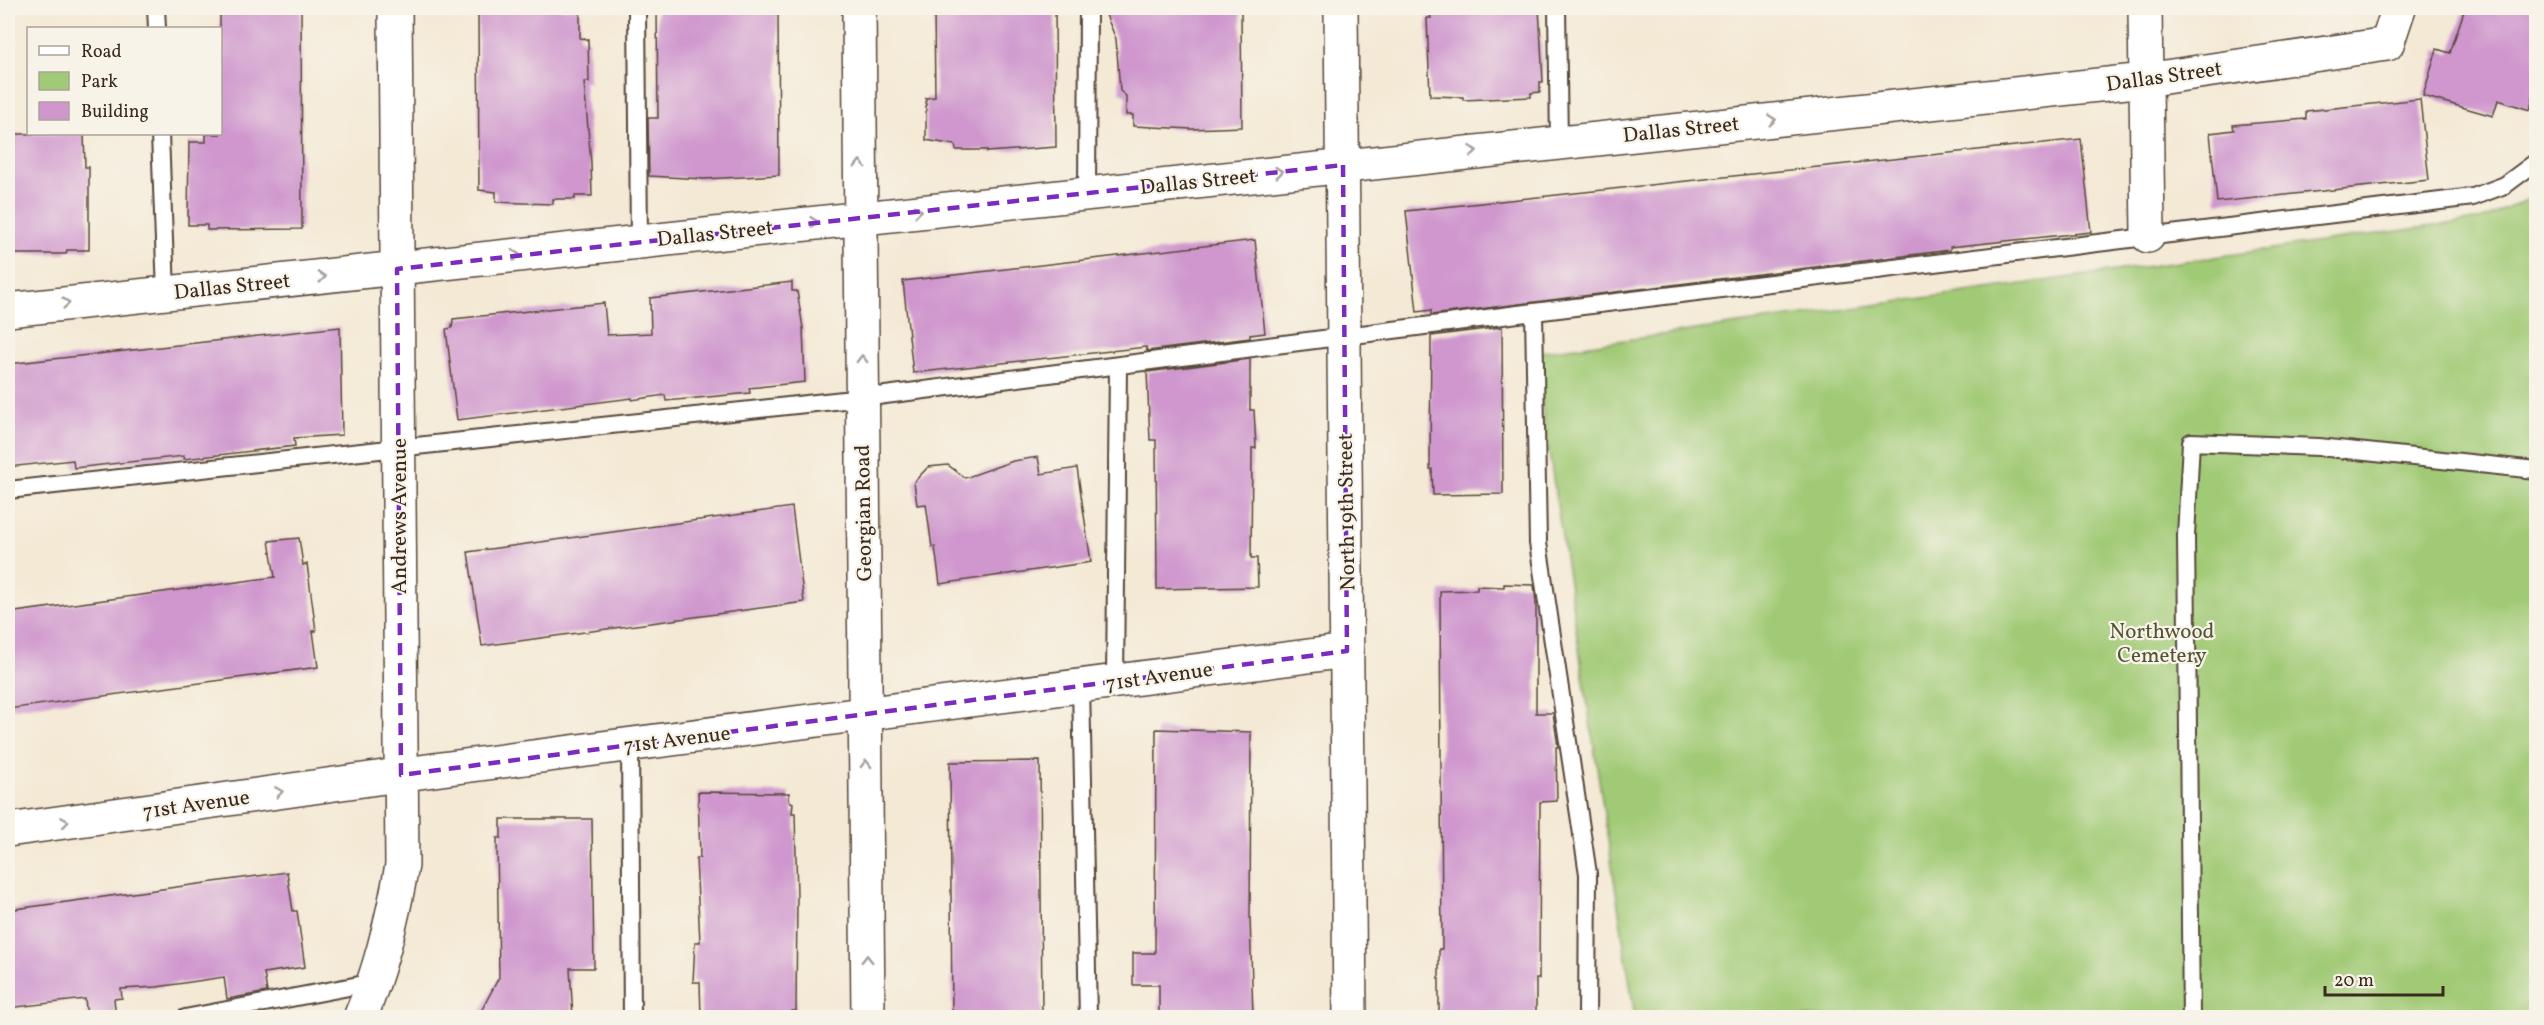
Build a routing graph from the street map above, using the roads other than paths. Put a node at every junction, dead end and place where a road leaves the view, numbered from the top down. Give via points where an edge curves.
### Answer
1 (156, 8) edge
2 (395, 8) edge
3 (638, 8) edge
4 (859, 8) edge
5 (1088, 8) edge
6 (1341, 8) edge
7 (1557, 8) edge
8 (2145, 8) edge
9 (2399, 8) edge
10 (157, 27) edge
11 (2145, 80) junction
12 (160, 135) edge
13 (1559, 142) junction
14 (2536, 162) edge
15 (1342, 165) junction
16 (1087, 193) junction
17 (860, 217) junction
18 (2148, 236) junction
19 (639, 241) junction
20 (397, 269) junction
21 (166, 293) junction
22 (8, 310) edge
23 (1534, 312) junction
24 (1344, 337) junction
25 (1118, 366) junction
26 (862, 398) junction
27 (399, 447) junction
28 (2536, 470) edge
29 (8, 490) edge
30 (1347, 651) junction
31 (1114, 682) junction
32 (1081, 687) junction
33 (865, 715) junction
34 (630, 745) junction
35 (401, 775) junction
36 (8, 830) edge
37 (375, 982) junction
38 (185, 1017) edge
39 (360, 1017) edge
40 (632, 1017) edge
41 (868, 1017) edge
42 (1088, 1017) edge
43 (1350, 1017) edge
44 (1587, 1017) edge
45 (2191, 1017) edge

1 - 10 lane
2 - 20 street, Andrews Avenue
3 - 19 lane
17 -> 4 street, Georgian Road
5 - 16 lane
6 - 15 street, North 19th Street
7 - 13 lane
8 - 11 street
9 - 11 street, Dallas Street via 2387,44
13 -> 11 street, Dallas Street
11 - 18 street
12 - 21 lane
15 -> 13 street, Dallas Street
14 - 18 lane via 2505,185 2473,198
16 -> 15 street, Dallas Street
15 - 24 street, North 19th Street
17 -> 16 street, Dallas Street
19 -> 17 street, Dallas Street
26 -> 17 street, Georgian Road
18 - 23 lane
20 -> 19 street, Dallas Street
21 -> 20 street, Dallas Street
20 - 27 street, Andrews Avenue
22 -> 21 street, Dallas Street
23 - 24 lane
23 - 44 lane via 1538,543 1588,874
24 - 25 lane
24 - 30 street, North 19th Street
25 - 26 lane
25 - 31 lane
26 - 27 lane
26 - 33 street, Georgian Road
27 - 29 lane
27 - 35 street, Andrews Avenue
28 - 45 lane via 2319,447 2191,442 2186,547
30 - 31 street, 71st Avenue
30 - 43 street, North 19th Street
31 - 32 street, 71st Avenue
32 - 33 street, 71st Avenue
32 - 42 lane
33 - 34 street, 71st Avenue
41 -> 33 street, Georgian Road
34 - 35 street, 71st Avenue
34 - 40 lane
36 -> 35 street, 71st Avenue
35 - 37 street, Andrews Avenue via 402,865 391,927
37 - 38 lane
37 - 39 street, Andrews Avenue

